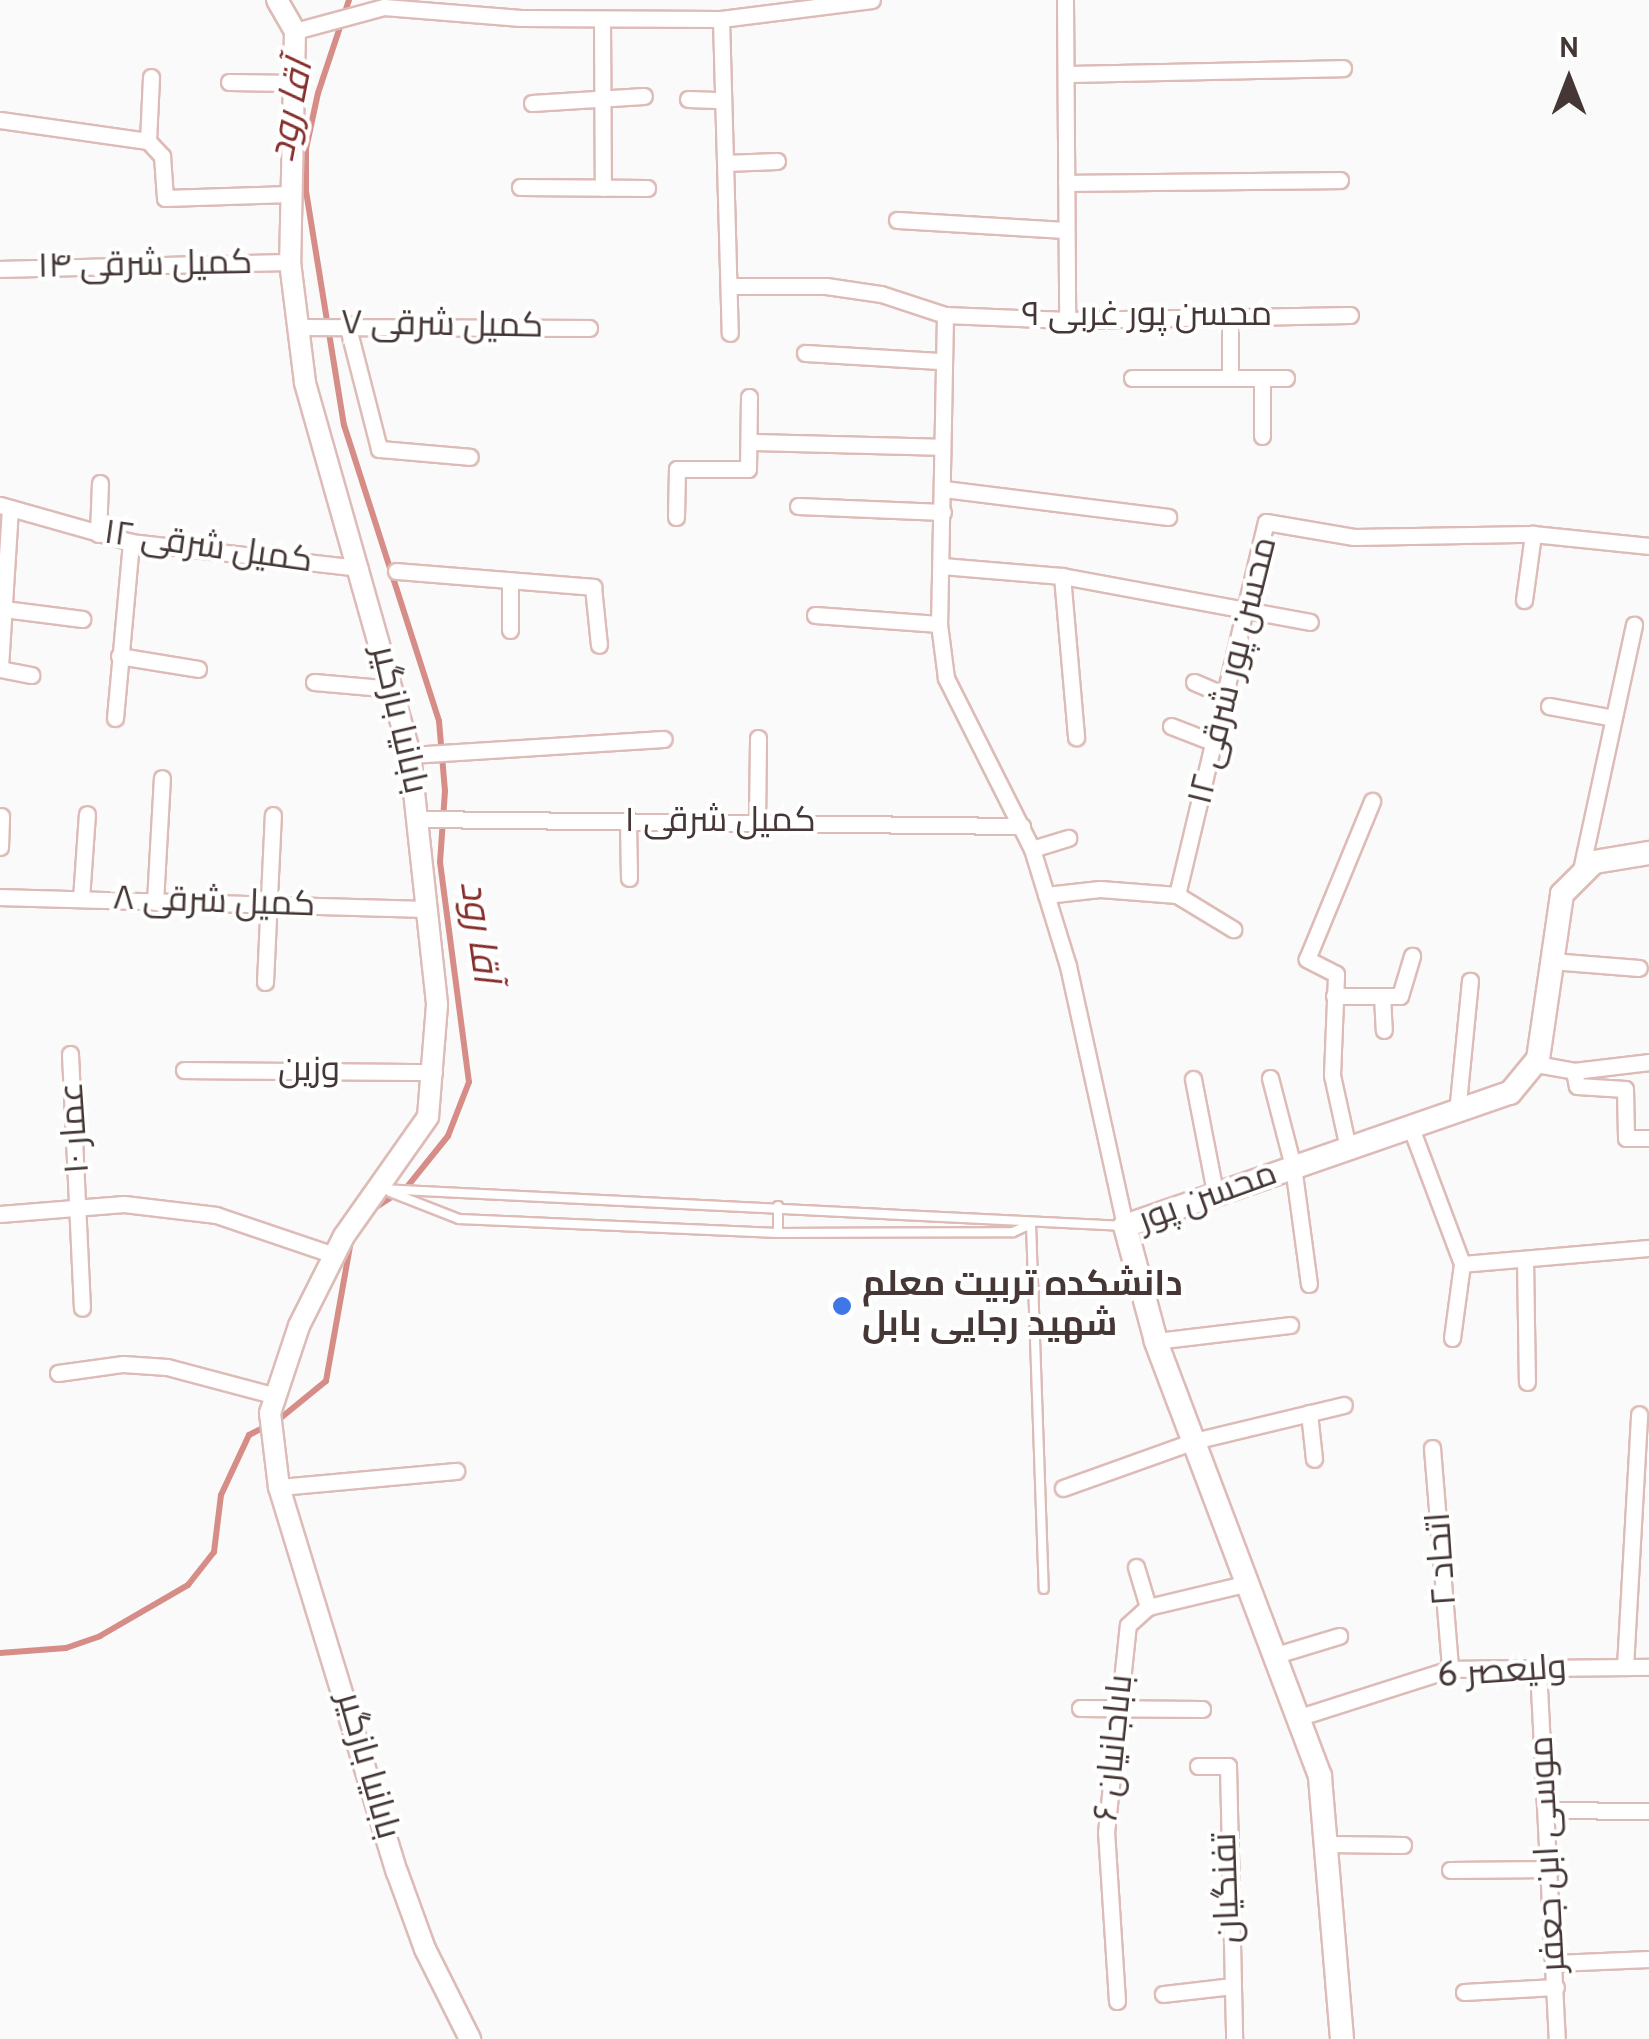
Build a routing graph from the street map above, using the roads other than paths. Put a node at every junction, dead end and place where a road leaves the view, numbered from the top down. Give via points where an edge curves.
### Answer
1 (277, 0) edge
2 (524, 0) edge
3 (1066, 0) edge
4 (866, 1) edge
5 (443, 5) edge
6 (521, 18) junction
7 (721, 18) junction
8 (602, 20) junction
9 (295, 31) junction
10 (1343, 68) dead end
11 (1066, 74) junction
12 (151, 78) dead end
13 (229, 82) dead end
14 (293, 83) junction
15 (644, 96) dead end
16 (605, 98) junction
17 (688, 99) dead end
18 (723, 100) junction
19 (532, 103) dead end
20 (0, 120) edge
21 (148, 141) junction
22 (777, 161) dead end
23 (725, 163) junction
24 (1340, 180) dead end
25 (1066, 183) junction
26 (520, 187) dead end
27 (602, 188) junction
28 (647, 188) dead end
29 (290, 194) junction
30 (897, 220) dead end
31 (1066, 230) junction
32 (290, 262) junction
33 (0, 269) edge
34 (729, 286) junction
35 (945, 314) junction
36 (1230, 316) junction
37 (1350, 316) dead end
38 (1066, 320) junction
39 (340, 324) junction
40 (306, 326) junction
41 (589, 328) dead end
42 (730, 333) dead end
43 (806, 353) dead end
44 (940, 360) junction
45 (1132, 378) dead end
46 (1230, 378) junction
47 (1262, 378) junction
48 (1286, 378) dead end
49 (749, 397) dead end
50 (1262, 436) dead end
51 (752, 442) junction
52 (940, 447) junction
53 (470, 456) dead end
54 (100, 483) dead end
55 (944, 490) junction
56 (5, 506) edge
57 (798, 506) dead end
58 (944, 512) junction
59 (676, 517) dead end
60 (1168, 517) dead end
61 (98, 534) junction
62 (1533, 534) junction
63 (130, 542) junction
64 (1649, 546) edge
65 (942, 566) junction
66 (360, 568) junction
67 (396, 572) dead end
68 (1062, 576) junction
69 (510, 582) junction
70 (1524, 600) dead end
71 (4, 609) junction
72 (1248, 610) junction
73 (816, 615) dead end
74 (82, 619) dead end
75 (1310, 622) dead end
76 (939, 624) junction
77 (1634, 625) dead end
78 (510, 630) dead end
79 (599, 645) dead end
80 (119, 656) junction
81 (198, 669) dead end
82 (31, 675) dead end
83 (314, 682) dead end
84 (1194, 682) dead end
85 (394, 689) junction
86 (1225, 695) junction
87 (1549, 706) dead end
88 (1610, 717) junction
89 (115, 718) dead end
90 (1171, 726) dead end
91 (758, 738) dead end
92 (1076, 738) dead end
93 (663, 739) dead end
94 (1215, 743) junction
95 (410, 755) junction
96 (162, 778) dead end
97 (1372, 801) dead end
98 (87, 814) dead end
99 (272, 815) dead end
100 (1, 816) edge
101 (419, 819) junction
102 (628, 821) junction
103 (757, 822) junction
104 (1022, 826) junction
105 (1068, 838) dead end
106 (0, 847) edge
107 (1032, 849) junction
108 (1649, 853) edge
109 (1581, 870) junction
110 (630, 878) dead end
111 (1046, 895) junction
112 (1178, 895) junction
113 (0, 897) edge
114 (81, 899) junction
115 (154, 902) junction
116 (270, 905) junction
117 (428, 910) junction
118 (1234, 929) dead end
119 (1412, 956) dead end
120 (1550, 961) junction
121 (1639, 968) dead end
122 (265, 982) dead end
123 (1470, 982) dead end
124 (1334, 996) junction
125 (1382, 996) junction
126 (1384, 1030) dead end
127 (70, 1054) dead end
128 (1649, 1062) edge
129 (1536, 1064) junction
130 (184, 1070) dead end
131 (1574, 1071) junction
132 (434, 1072) junction
133 (1270, 1078) dead end
134 (1194, 1079) dead end
135 (1458, 1113) junction
136 (1410, 1128) junction
137 (1649, 1138) edge
138 (1348, 1148) junction
139 (1293, 1166) junction
140 (381, 1189) junction
141 (1216, 1192) junction
142 (81, 1202) junction
143 (778, 1206) junction
144 (0, 1214) edge
145 (1031, 1224) junction
146 (1125, 1226) junction
147 (778, 1232) junction
148 (1649, 1248) edge
149 (334, 1255) junction
150 (1525, 1259) junction
151 (1462, 1264) junction
152 (1309, 1284) dead end
153 (82, 1308) dead end
154 (1290, 1325) dead end
155 (1452, 1338) dead end
156 (1156, 1341) junction
157 (58, 1373) dead end
158 (1526, 1382) dead end
159 (273, 1405) junction
160 (1344, 1405) dead end
161 (1309, 1413) junction
162 (1639, 1414) dead end
163 (1194, 1441) junction
164 (1432, 1448) dead end
165 (1314, 1459) dead end
166 (1643, 1461) edge
167 (456, 1471) dead end
168 (277, 1476) junction
169 (1063, 1488) dead end
170 (1632, 1550) junction
171 (1649, 1551) edge
172 (1136, 1567) dead end
173 (1249, 1583) junction
174 (1044, 1589) dead end
175 (1148, 1607) junction
176 (1339, 1636) dead end
177 (1276, 1655) junction
178 (1625, 1667) junction
179 (1649, 1667) edge
180 (1538, 1668) junction
181 (1450, 1669) junction
182 (1080, 1708) dead end
183 (1202, 1709) dead end
184 (1117, 1712) junction
185 (1300, 1717) junction
186 (1198, 1766) dead end
187 (1549, 1810) junction
188 (1649, 1811) edge
189 (1330, 1844) junction
190 (1403, 1844) dead end
191 (1551, 1869) junction
192 (1450, 1870) dead end
193 (1649, 1959) edge
194 (1555, 1963) junction
195 (1232, 1986) junction
196 (1556, 1986) junction
197 (1464, 1992) dead end
198 (1163, 1994) dead end
199 (1117, 2001) dead end
200 (470, 2039) edge
201 (1234, 2039) edge
202 (1342, 2039) edge
203 (1557, 2039) edge

1 - 9 street
2 - 6 street
3 - 11 street
4 - 7 street
5 - 6 street
5 - 9 street via 384,8
6 - 8 street
7 - 8 street
7 - 18 street
8 - 16 street
9 - 14 street, بابانیا بازگیر
10 - 11 street
11 - 25 street
12 - 21 street
13 - 14 street
14 - 29 street, بابانیا بازگیر
15 - 16 street
16 - 19 street
16 - 27 street
17 - 18 street
18 - 23 street
20 - 21 street
21 - 29 street via 162,156 165,198
22 - 23 street
23 - 34 street
24 - 25 street
25 - 31 street
26 - 27 street
27 - 28 street
29 - 32 street, بابانیا بازگیر
30 - 31 street
31 - 38 street
32 - 33 street, کمیل شرقی ۱۴
32 - 40 street, بابانیا بازگیر
34 - 35 street, محسن پور غربی ۹ via 826,286
34 - 42 street
35 - 38 street, محسن پور غربی ۹
35 - 44 street
36 - 37 street, محسن پور غربی ۹
36 - 38 street, محسن پور غربی ۹
36 - 46 street
39 - 40 street, کمیل شرقی ۷
39 - 41 street, کمیل شرقی ۷
39 - 53 street via 379,449
40 - 66 street, بابانیا بازگیر via 305,383
43 - 44 street
44 - 52 street
45 - 46 street
46 - 47 street
47 - 48 street
47 - 50 street
49 - 51 street
51 - 52 street
51 - 59 street via 748,469 678,469
52 - 55 street
54 - 61 street
55 - 58 street
55 - 60 street
56 - 61 street, کمیل شرقی ۱۲
56 - 71 street
57 - 58 street
58 - 65 street
61 - 63 street, کمیل شرقی ۱۲
62 - 64 street, محسن پور شرقی ۱۲
62 - 70 street
62 - 72 street, محسن پور شرقی ۱۲ via 1354,537 1266,522
63 - 66 street, کمیل شرقی ۱۲
63 - 80 street
65 - 68 street
65 - 76 street
66 - 85 street, بابانیا بازگیر
67 - 69 street
68 - 72 street
68 - 92 street
69 - 78 street
69 - 79 street via 593,587
71 - 74 street
71 - 82 street via 0,669
72 - 75 street
72 - 86 street, محسن پور شرقی ۱۲
73 - 76 street
76 - 104 street via 946,678
77 - 88 street
80 - 81 street
80 - 89 street
83 - 85 street
84 - 86 street
85 - 95 street, بابانیا بازگیر
86 - 94 street, محسن پور شرقی ۱۲
87 - 88 street
88 - 109 street
90 - 94 street
91 - 103 street
93 - 95 street
94 - 112 street, محسن پور شرقی ۱۲
95 - 101 street, بابانیا بازگیر
96 - 115 street
97 - 124 street via 1306,959 1336,974
98 - 114 street
99 - 116 street
100 - 106 street
101 - 102 street, کمیل شرقی ۱
101 - 117 street, بابانیا بازگیر
102 - 103 street, کمیل شرقی ۱
102 - 110 street
103 - 104 street, کمیل شرقی ۱
104 - 107 street
105 - 107 street
107 - 111 street
108 - 109 main road via 1608,857
109 - 120 main road via 1556,908
111 - 112 street via 1100,889
111 - 146 street
112 - 118 street
113 - 114 street, کمیل شرقی ۸
114 - 115 street, کمیل شرقی ۸
115 - 116 street, کمیل شرقی ۸
116 - 117 street, کمیل شرقی ۸
116 - 122 street
117 - 132 street, بابانیا بازگیر via 438,1006
119 - 125 street via 1400,996
120 - 121 street
120 - 129 main road
123 - 135 street
124 - 125 street
124 - 138 street via 1332,1074
125 - 126 street
127 - 142 street, عمار ۱۰
128 - 131 street
129 - 131 street
129 - 135 main road, محسن پور via 1510,1094
130 - 132 street, وزین
131 - 137 street via 1577,1086 1625,1089 1626,1138
132 - 140 street, بابانیا بازگیر via 428,1117
133 - 139 street
134 - 141 street
135 - 136 main road, محسن پور
136 - 138 main road, محسن پور
136 - 151 street
138 - 139 main road, محسن پور
139 - 141 main road, محسن پور
139 - 152 street
140 - 143 lane
140 - 147 lane via 459,1219
140 - 149 street, بابانیا بازگیر
141 - 146 main road, محسن پور
142 - 144 street
142 - 149 street via 216,1215
142 - 153 street, عمار ۱۰
143 - 145 lane
143 - 147 lane
145 - 146 lane
145 - 147 lane via 1012,1232
145 - 174 lane
146 - 156 main road, محسن پور
148 - 150 street
149 - 159 street, بابانیا بازگیر via 299,1326
150 - 151 street
150 - 158 street
151 - 155 street
154 - 156 street
156 - 163 main road, محسن پور
157 - 159 street via 167,1367
159 - 168 street, بابانیا بازگیر
160 - 161 street
161 - 163 street
161 - 165 street
162 - 166 street
163 - 169 street
163 - 173 main road, محسن پور
164 - 181 street, اتحاد ۲
166 - 170 street
167 - 168 street
168 - 200 street, بابانیا بازگیر via 397,1872 425,1949
170 - 171 street
170 - 178 street
172 - 175 street
173 - 175 street
173 - 177 main road, محسن پور
175 - 184 street, باباجانیان ۶ via 1128,1625
176 - 177 street
177 - 185 main road, محسن پور
178 - 179 street, ولیعصر 6
178 - 180 street, ولیعصر 6
180 - 181 street, ولیعصر 6
180 - 187 street, موسی ابن جعفر
181 - 185 street, ولیعصر 6
182 - 184 street
183 - 184 street
184 - 199 street, باباجانیان ۶ via 1106,1833
185 - 189 main road, محسن پور via 1320,1776
186 - 195 street, تفنگیان via 1228,1766
187 - 188 street
187 - 191 street, موسی ابن جعفر
189 - 190 street
189 - 202 main road, محسن پور
191 - 192 street
191 - 194 street, موسی ابن جعفر
193 - 194 street
194 - 196 street, موسی ابن جعفر
195 - 198 street
195 - 201 street, تفنگیان
196 - 197 street
196 - 203 street, موسی ابن جعفر

